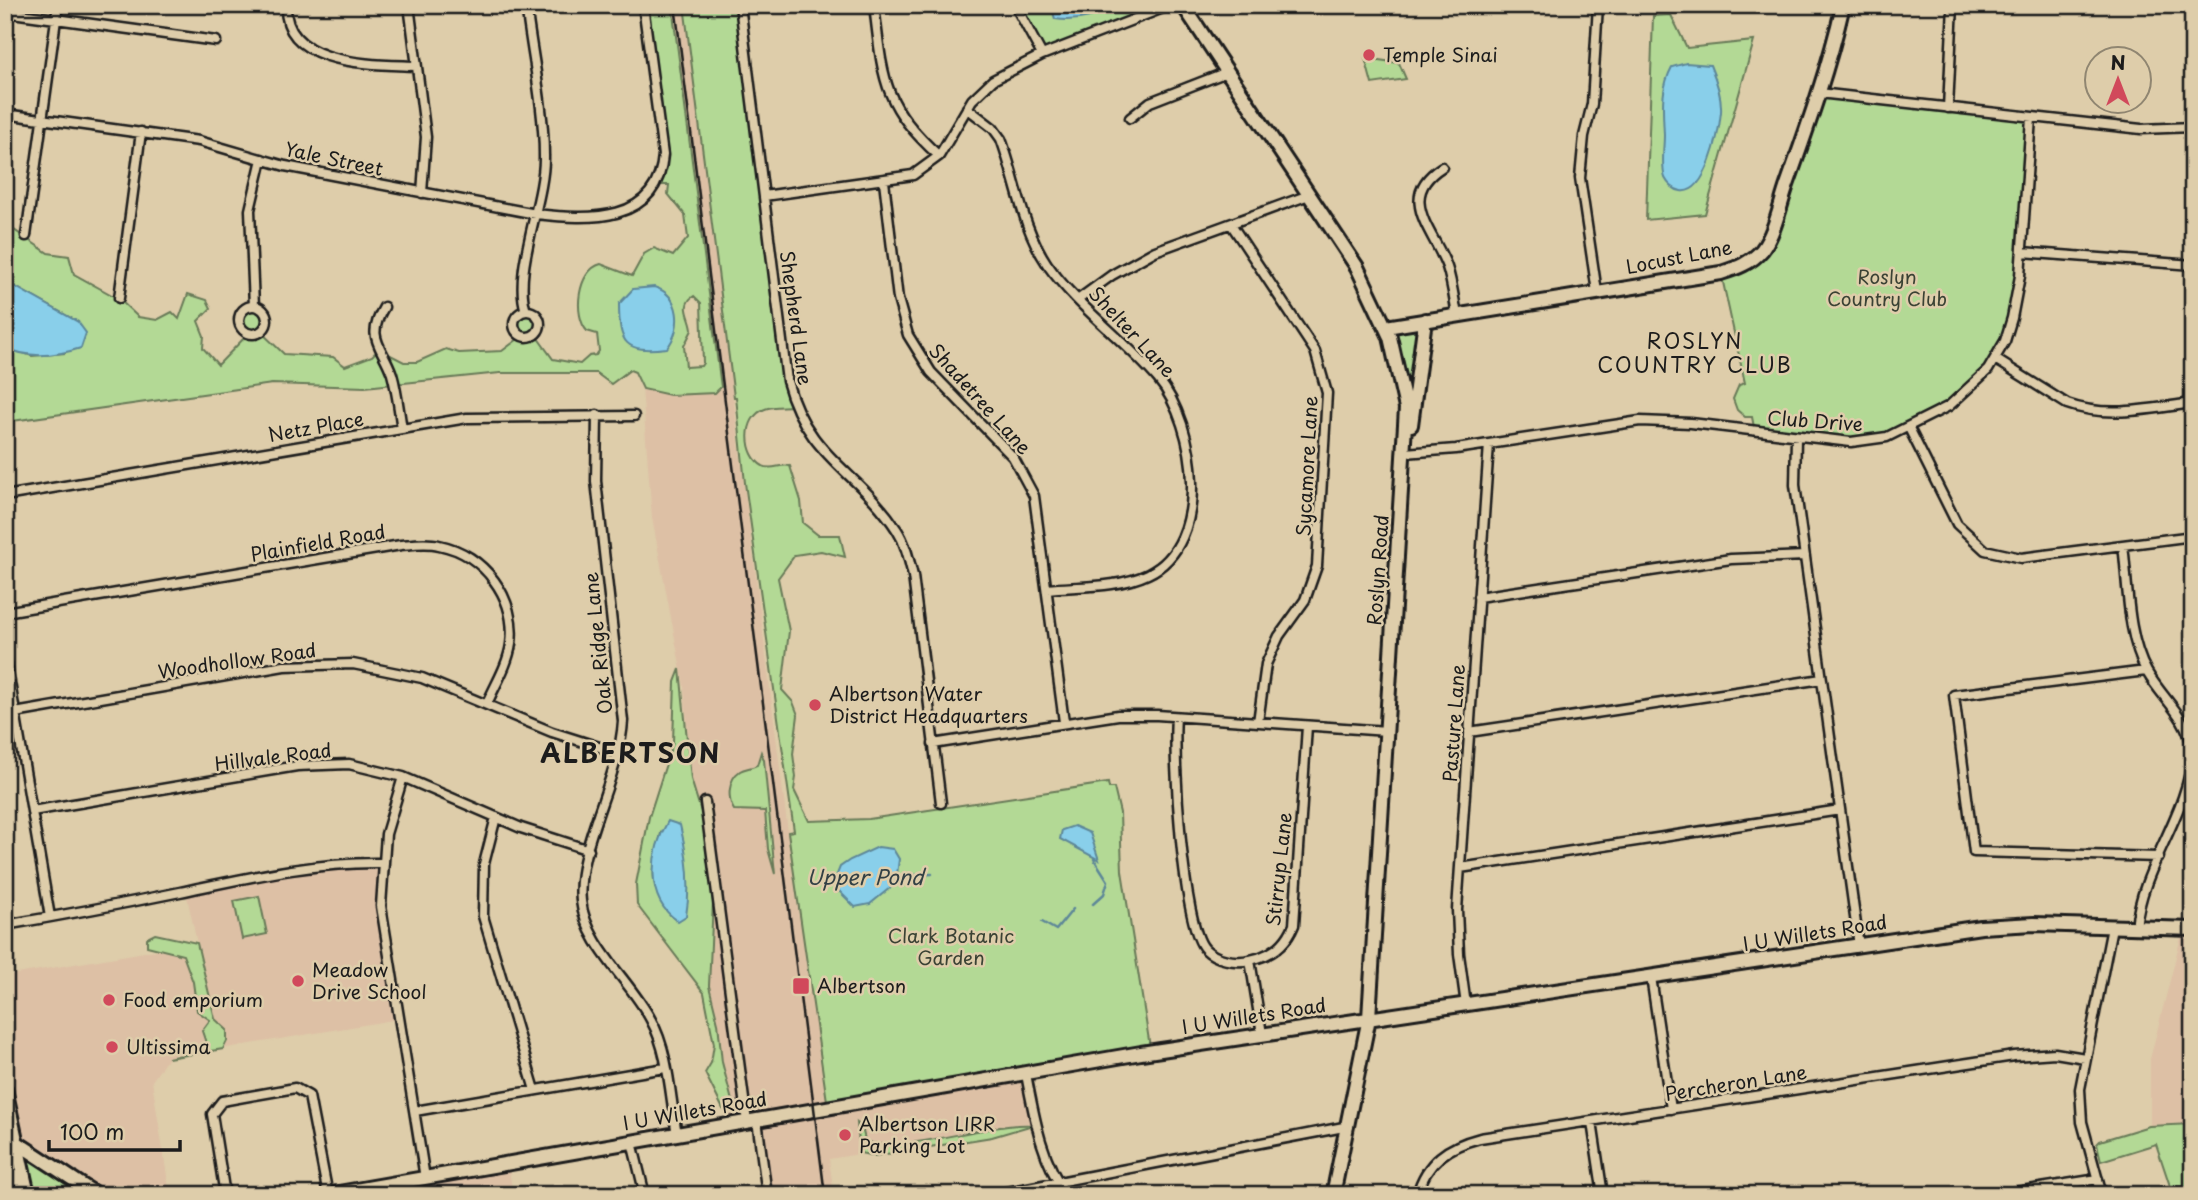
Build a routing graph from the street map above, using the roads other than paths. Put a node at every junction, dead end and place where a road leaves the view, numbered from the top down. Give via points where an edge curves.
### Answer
1 (58, 5) edge
2 (286, 5) edge
3 (409, 5) edge
4 (526, 5) edge
5 (643, 5) edge
6 (740, 5) edge
7 (874, 5) edge
8 (1015, 5) edge
9 (1171, 5) edge
10 (1183, 5) edge
11 (1598, 5) edge
12 (1843, 5) edge
13 (1953, 5) edge
14 (2179, 5) edge
15 (5, 12) edge
16 (2193, 13) edge
17 (56, 20) junction
18 (216, 41) dead end
19 (1042, 55) junction
20 (416, 66) junction
21 (1227, 72) junction
22 (1819, 93) junction
23 (967, 108) junction
24 (1948, 108) junction
25 (5, 114) edge
26 (1130, 118) dead end
27 (2031, 118) junction
28 (42, 119) junction
29 (2193, 127) edge
30 (141, 132) junction
31 (939, 156) junction
32 (262, 159) junction
33 (1442, 167) dead end
34 (884, 181) junction
35 (422, 192) junction
36 (1309, 195) junction
37 (764, 196) junction
38 (536, 214) junction
39 (1231, 224) junction
40 (26, 236) dead end
41 (2022, 252) junction
42 (2193, 265) edge
43 (1597, 292) junction
44 (119, 298) dead end
45 (1080, 299) junction
46 (254, 306) dead end
47 (384, 307) dead end
48 (526, 311) dead end
49 (1457, 315) junction
50 (1425, 320) junction
51 (1386, 327) junction
52 (1995, 359) junction
53 (2193, 403) edge
54 (597, 415) junction
55 (634, 415) dead end
56 (1909, 428) junction
57 (402, 429) junction
58 (1796, 438) junction
59 (1489, 444) junction
60 (1405, 453) junction
61 (5, 496) edge
62 (2193, 536) edge
63 (2123, 545) junction
64 (1805, 556) junction
65 (1048, 589) junction
66 (1478, 597) junction
67 (5, 612) edge
68 (5, 653) edge
69 (2146, 671) junction
70 (1822, 679) junction
71 (487, 704) junction
72 (15, 713) junction
73 (1175, 717) junction
74 (1064, 722) junction
75 (1258, 722) junction
76 (1307, 726) junction
77 (1387, 731) junction
78 (1469, 732) junction
79 (933, 744) junction
80 (2193, 750) edge
81 (618, 753) junction
82 (403, 777) junction
83 (705, 802) dead end
84 (941, 803) dead end
85 (1840, 810) junction
86 (32, 811) junction
87 (496, 817) junction
88 (589, 850) junction
89 (2159, 857) junction
90 (381, 863) junction
91 (1460, 868) junction
92 (50, 917) junction
93 (5, 925) edge
94 (2112, 927) junction
95 (2136, 928) junction
96 (2193, 929) edge
97 (1859, 946) junction
98 (1250, 960) junction
99 (1651, 977) junction
100 (1466, 1005) junction
101 (1369, 1018) junction
102 (1262, 1034) junction
103 (2085, 1058) junction
104 (665, 1068) junction
105 (1026, 1074) junction
106 (5, 1089) edge
107 (535, 1090) junction
108 (1671, 1109) junction
109 (415, 1111) junction
110 (752, 1121) junction
111 (1592, 1122) junction
112 (1349, 1126) junction
113 (677, 1134) junction
114 (11, 1142) edge
115 (632, 1142) junction
116 (5, 1170) edge
117 (425, 1178) junction
118 (2098, 1179) junction
119 (1058, 1182) junction
120 (27, 1190) edge
121 (331, 1194) edge
122 (97, 1195) edge
123 (225, 1195) edge
124 (645, 1195) edge
125 (767, 1195) edge
126 (992, 1195) edge
127 (1068, 1195) edge
128 (1333, 1195) edge
129 (1418, 1195) edge
130 (1603, 1195) edge
131 (1996, 1195) edge
132 (2102, 1195) edge

1 - 17 street
2 - 20 street via 292,30 310,49 366,63
3 - 20 street
4 - 38 street via 544,154
5 - 38 street, Yale Street via 663,155 662,172 652,192 638,206 624,211
6 - 37 street, Shepherd Lane
7 - 31 street via 889,97 915,134
8 - 19 street
9 - 19 street
10 - 21 main road, Roslyn Road
11 - 43 street via 1592,104 1580,170
12 - 22 main road, Locust Lane
13 - 24 street
14 - 16 street
15 - 17 street
17 - 18 street
17 - 28 street
19 - 23 street via 993,80
20 - 35 street via 426,149
21 - 26 street via 1150,102
21 - 36 main road, Roslyn Road
22 - 24 street
22 - 43 main road, Locust Lane via 1774,222 1755,258 1721,272
23 - 31 street
23 - 45 street, Shelter Lane via 1001,139 1034,243 1049,267
24 - 27 street
25 - 28 street, Yale Street
27 - 29 street via 2157,130
27 - 41 street, Club Drive
28 - 30 street, Yale Street
28 - 40 street
30 - 32 street, Yale Street via 198,141
30 - 44 street
31 - 34 street via 913,175
32 - 35 street, Yale Street
32 - 46 street via 250,210
33 - 49 street via 1423,186 1420,209 1448,268
34 - 37 street
34 - 65 street, Shadetree Lane via 898,299 908,335 931,372 1021,469 1038,516
35 - 38 street, Yale Street
36 - 39 street
36 - 51 main road, Roslyn Road via 1357,267
37 - 79 street, Shepherd Lane via 793,402 810,436 889,520 905,547 913,576
38 - 48 street via 523,279
39 - 45 street via 1131,262
39 - 75 street, Sycamore Lane via 1315,351 1328,393 1317,566 1305,600 1266,664
41 - 42 street
41 - 52 street, Club Drive via 2012,318
43 - 49 main road, Locust Lane
45 - 65 street, Shelter Lane via 1157,379 1178,412 1191,461 1188,520 1175,551 1146,575
47 - 57 street via 375,338 393,377
49 - 50 main road, Locust Lane
50 - 51 main road, Locust Lane
50 - 60 main road via 1419,384
51 - 60 main road, Roslyn Road via 1403,388
52 - 53 street via 2080,409 2119,412
52 - 56 street, Club Drive via 1975,385 1950,406
54 - 55 street, Netz Place
54 - 57 street, Netz Place via 467,418
54 - 81 street, Oak Ridge Lane via 596,481 623,711
56 - 58 street, Club Drive via 1887,437 1851,442
56 - 63 street via 1957,524 1985,550 2021,558
57 - 61 street, Netz Place
58 - 59 street, Club Drive via 1691,423 1640,421
58 - 64 street via 1795,485
59 - 60 street, Club Drive
59 - 66 street, Pasture Lane
60 - 77 main road, Roslyn Road
62 - 63 street
63 - 69 street via 2134,627
64 - 66 street via 1731,559
64 - 70 street
65 - 74 street, Shadetree Lane
66 - 78 street, Pasture Lane
67 - 71 street, Plainfield Road via 401,545 441,545 480,565 498,584 507,606 509,651
68 - 72 street
69 - 80 street via 2181,716
69 - 89 street via 1954,695 1974,852
70 - 78 street
70 - 85 street
71 - 72 street, Woodhollow Road via 396,671 322,663
71 - 81 street, Woodhollow Road
72 - 86 street
73 - 74 street via 1118,715
73 - 75 street
73 - 98 street via 1175,786 1195,933 1203,948 1218,958
74 - 79 street
75 - 76 street
76 - 77 street
76 - 98 street, Stirrup Lane via 1294,925 1278,949
77 - 101 main road, Roslyn Road
78 - 91 street, Pasture Lane
79 - 84 street, Shepherd Lane
80 - 89 street via 2185,795
81 - 88 street, Oak Ridge Lane
82 - 86 street, Hillvale Road via 358,765 309,765
82 - 87 street, Hillvale Road
82 - 90 street
83 - 110 street
85 - 91 street
85 - 97 street
86 - 92 street
87 - 88 street, Hillvale Road
87 - 107 street via 484,864 483,916
88 - 104 street, Oak Ridge Lane via 581,887 584,915 652,1021
89 - 95 street via 2142,891
90 - 92 street via 297,868
90 - 109 street via 382,924
91 - 100 street, Pasture Lane via 1457,934
92 - 93 street
94 - 95 main road, I U Willets Road
94 - 97 main road, I U Willets Road via 1995,925
94 - 103 street
95 - 96 main road, I U Willets Road
97 - 99 main road, I U Willets Road
98 - 102 street
99 - 100 main road, I U Willets Road
99 - 108 street
100 - 101 main road, I U Willets Road
101 - 102 main road, I U Willets Road
101 - 112 main road, Roslyn Road
102 - 105 main road, I U Willets Road
103 - 108 street, Percheron Lane via 2021,1055
103 - 118 street via 2080,1107
104 - 107 street
104 - 113 street, Oak Ridge Lane
105 - 110 main road, I U Willets Road
105 - 119 street via 1039,1132
106 - 114 main road
107 - 109 street
108 - 111 street, Percheron Lane
109 - 117 street
110 - 113 main road, I U Willets Road
110 - 125 street
111 - 129 street, Percheron Lane via 1458,1144 1434,1161
111 - 130 street
112 - 119 street
112 - 128 main road, Roslyn Road
113 - 115 main road, I U Willets Road
114 - 120 main road
114 - 122 main road
115 - 117 main road, I U Willets Road
115 - 124 street
116 - 120 main road
117 - 121 main road, I U Willets Road
118 - 131 street
118 - 132 street
119 - 126 street
119 - 127 street
121 - 123 street via 309,1096 295,1088 222,1101 214,1108

